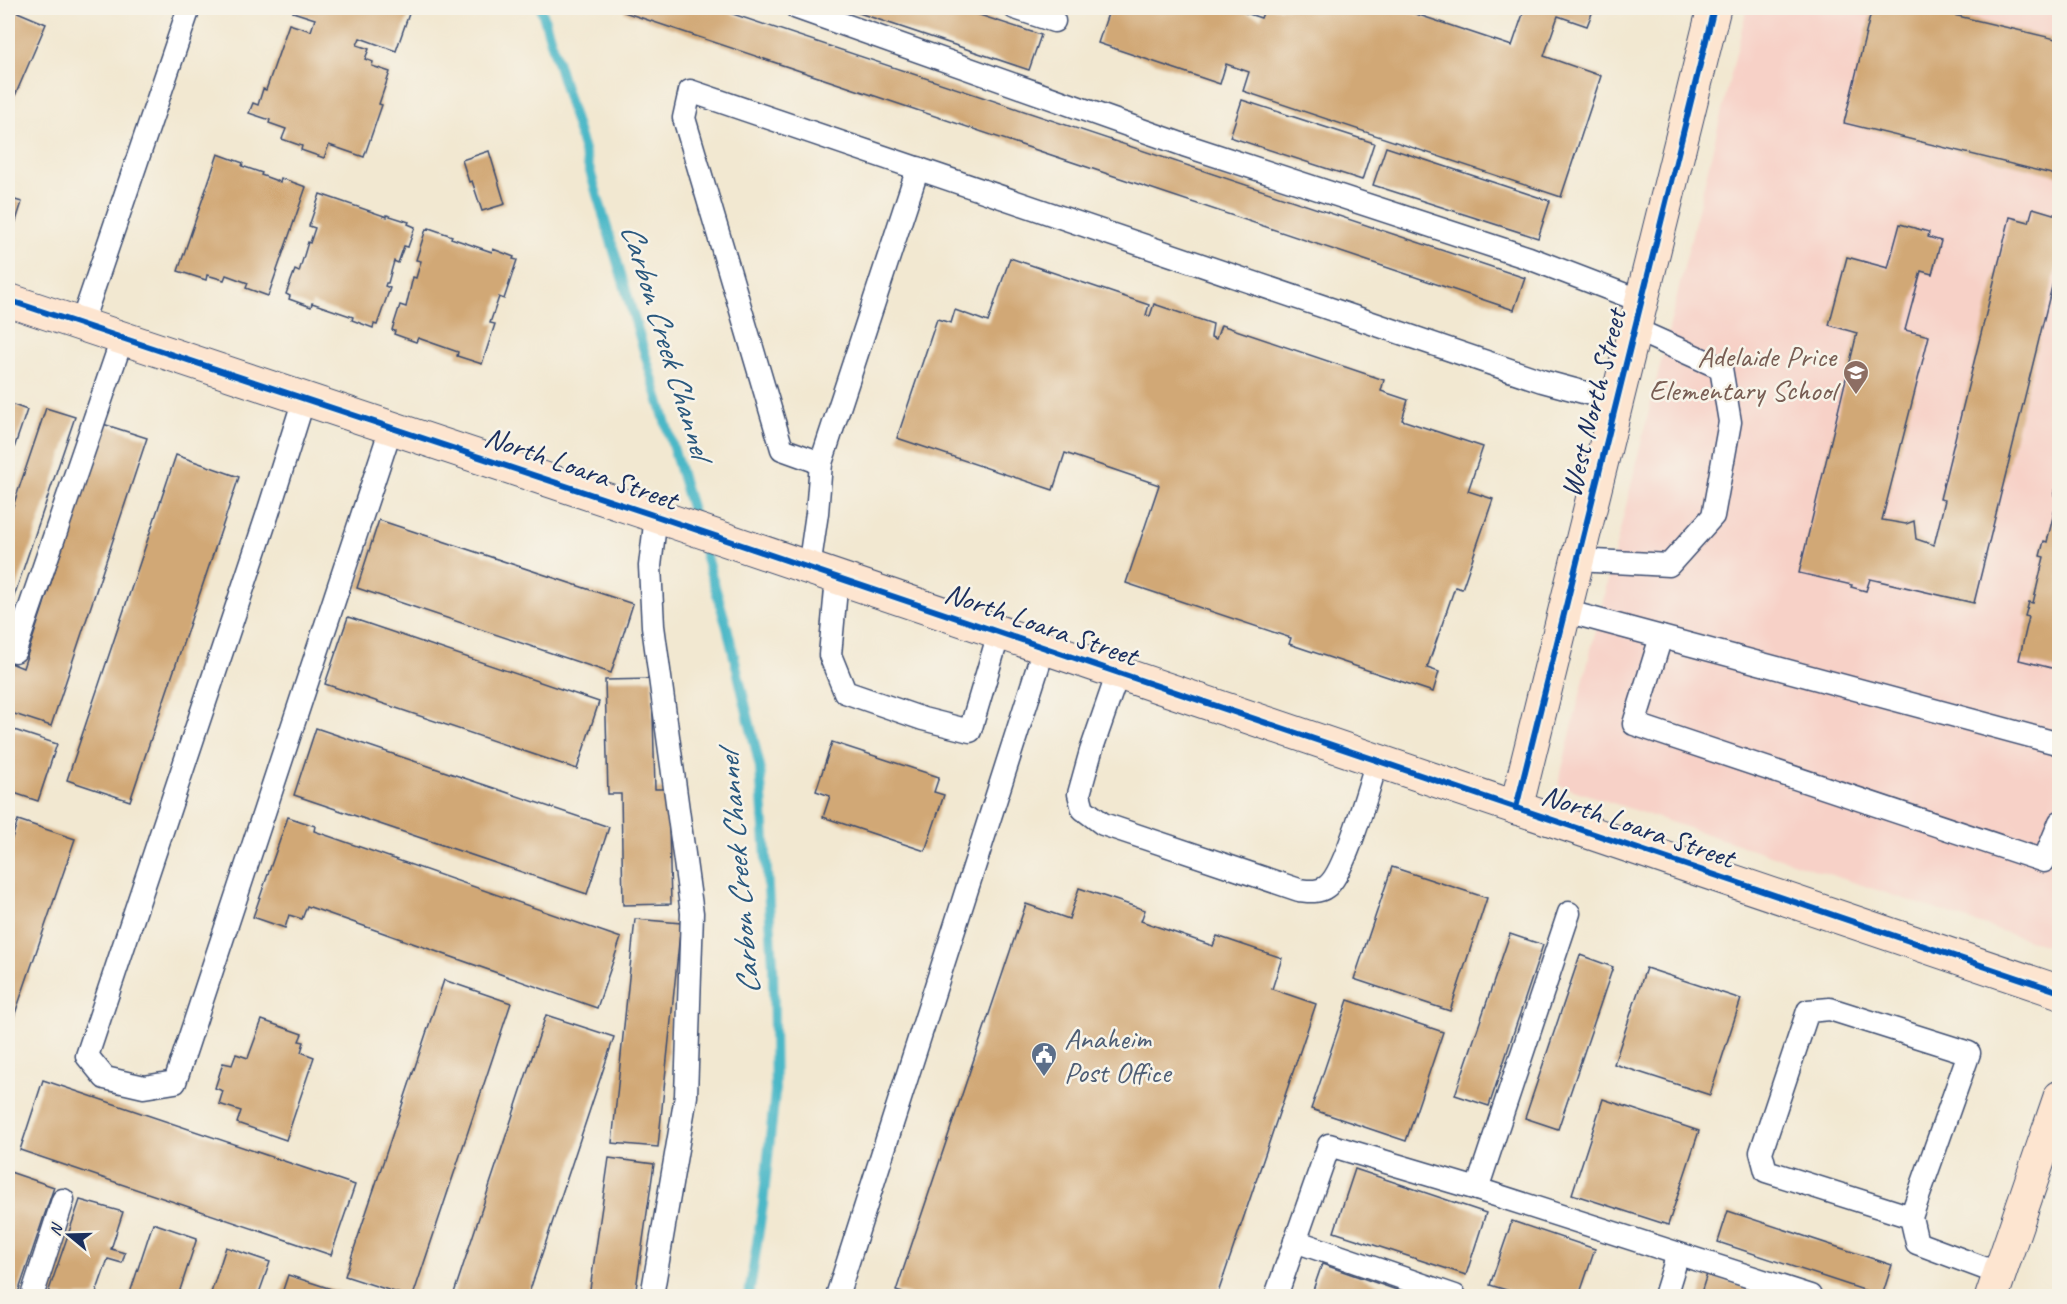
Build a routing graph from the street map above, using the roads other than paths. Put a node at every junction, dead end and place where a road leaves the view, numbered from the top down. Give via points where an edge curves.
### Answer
1 (189, 8) edge
2 (797, 8) edge
3 (1015, 8) edge
4 (1714, 8) edge
5 (1054, 21) dead end
6 (918, 168) junction
7 (8, 300) edge
8 (1638, 315) junction
9 (81, 325) junction
10 (122, 339) junction
11 (304, 399) junction
12 (1616, 401) junction
13 (391, 428) junction
14 (822, 463) junction
15 (662, 518) junction
16 (1577, 560) junction
17 (823, 573) junction
18 (1565, 611) junction
19 (999, 633) junction
20 (1661, 637) junction
21 (1044, 648) junction
22 (8, 649) edge
23 (1118, 674) junction
24 (2060, 744) edge
25 (1377, 761) junction
26 (1516, 808) junction
27 (2060, 822) edge
28 (1569, 913) dead end
29 (2060, 993) edge
30 (2060, 1097) edge
31 (1477, 1189) junction
32 (63, 1200) dead end
33 (1911, 1217) junction
34 (1295, 1241) junction
35 (1678, 1254) junction
36 (1996, 1285) edge
37 (32, 1296) edge
38 (652, 1296) edge
39 (837, 1296) edge
40 (1276, 1296) edge
41 (1455, 1296) edge
42 (1665, 1296) edge
43 (1809, 1296) edge

1 - 9 lane
2 - 8 lane via 1184,145 1529,258
3 - 5 lane
4 - 8 street, West North Street
6 - 12 lane via 1542,381
6 - 14 lane
6 - 14 lane via 690,91 684,118 782,449
7 - 9 street, North Loara Street
8 - 12 street, West North Street
8 - 16 lane via 1721,368 1730,422 1713,516 1669,565
9 - 10 street, North Loara Street
10 - 11 street, North Loara Street
10 - 22 lane via 15,651
11 - 13 street, North Loara Street
11 - 13 lane via 87,1056 105,1078 144,1087 175,1082
12 - 16 street, West North Street
13 - 15 street, North Loara Street
14 - 17 lane
15 - 17 street, North Loara Street
15 - 38 lane via 650,566 653,626 692,913 686,1096
16 - 18 street, West North Street
17 - 19 street, North Loara Street
17 - 19 lane via 830,655 845,692 912,715 970,731
18 - 20 lane
18 - 26 street, West North Street
19 - 21 street, North Loara Street
20 - 24 lane
20 - 27 lane via 1634,724 2044,861
21 - 23 street, North Loara Street
21 - 39 lane
23 - 25 street, North Loara Street
23 - 25 lane via 1079,794 1083,809 1103,824 1185,853 1299,890 1317,891 1328,886 1343,863
25 - 26 street, North Loara Street
26 - 29 street, North Loara Street
28 - 31 lane
30 - 36 street
31 - 34 lane via 1329,1145
31 - 35 lane
32 - 37 lane
33 - 33 lane via 1766,1171 1761,1152 1808,1011 1830,1009 1969,1053
33 - 36 lane via 1917,1243
34 - 40 lane
34 - 41 lane
35 - 42 lane
35 - 43 lane

